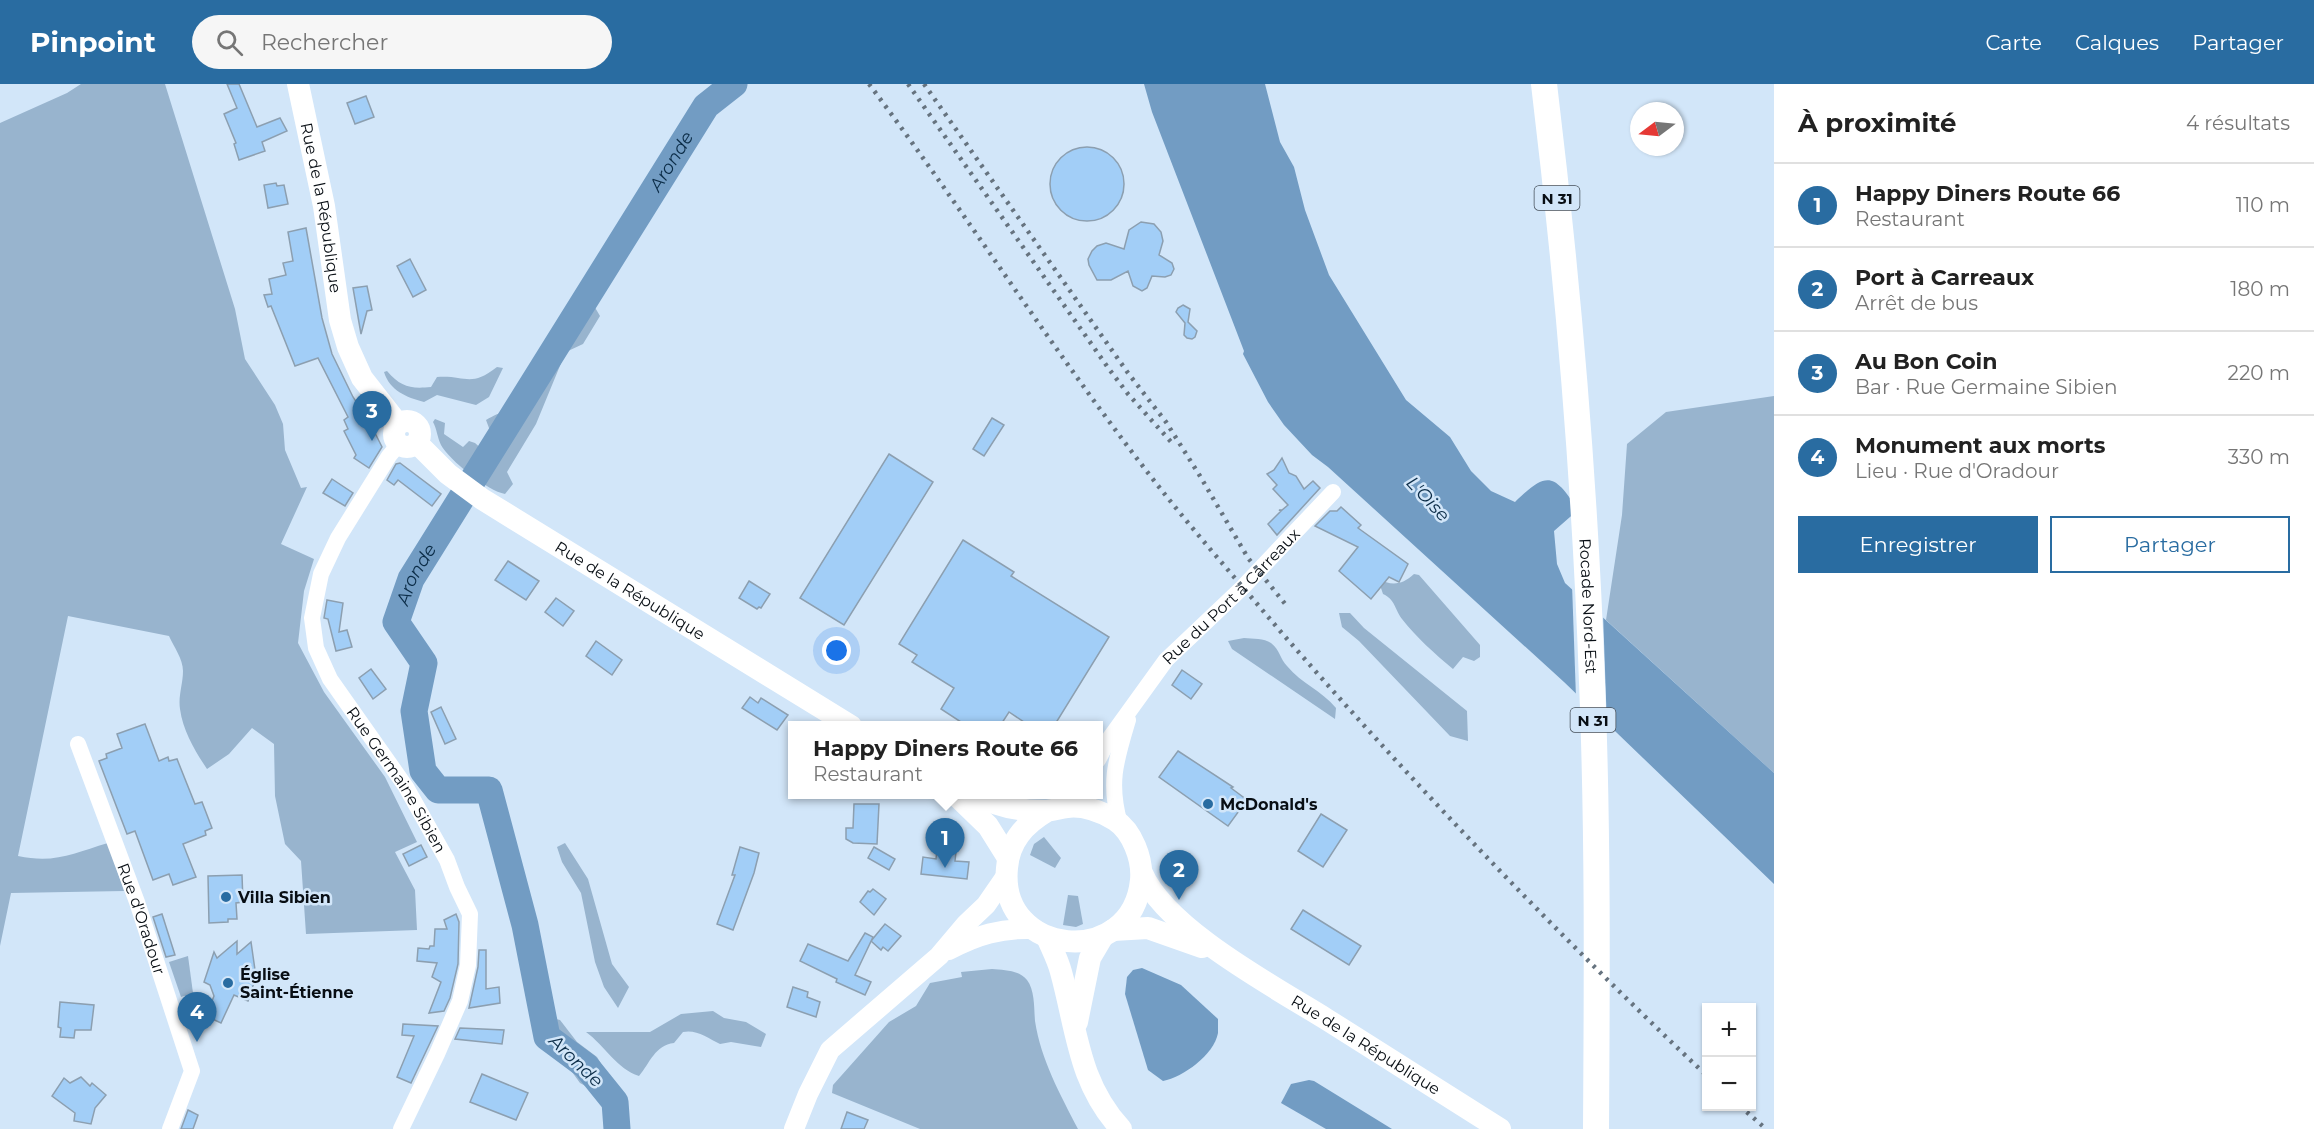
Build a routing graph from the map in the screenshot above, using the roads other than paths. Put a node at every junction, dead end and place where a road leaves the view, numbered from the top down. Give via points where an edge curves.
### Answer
1 (298, 84) edge
2 (1544, 84) edge
3 (405, 437) junction
4 (1333, 492) dead end
5 (1132, 705) junction
6 (843, 721) edge
7 (78, 744) dead end
8 (1103, 750) edge
9 (959, 799) edge
10 (985, 799) edge
11 (1065, 804) edge
12 (1120, 824) junction
13 (1007, 867) junction
14 (1142, 873) junction
15 (1040, 933) junction
16 (1108, 933) junction
17 (939, 956) junction
18 (1231, 959) junction
19 (1076, 1032) junction
20 (200, 1051) dead end
21 (192, 1071) junction
22 (170, 1129) edge
23 (401, 1129) edge
24 (794, 1129) edge
25 (1120, 1129) edge
26 (1500, 1129) edge
27 (1596, 1129) edge

1 - 3 main road, Rue de la République via 324,206 340,321 363,378
2 - 27 main road, Rocade Nord-Est / N 31 via 1570,335 1585,539 1596,816
3 - 6 main road, Rue de la République via 482,500
3 - 23 street, Rue Germaine Sibien via 338,538 321,574 312,618 316,648 330,679 406,787 447,860 470,914 468,965 460,1001
4 - 5 street, Rue du Port à Carreaux via 1166,660
5 - 8 street, Rue du Port à Carreaux
5 - 12 street, Rue du Port à Carreaux via 1113,782
7 - 21 street, Rue d'Oradour via 137,902
9 - 13 main road via 988,826
10 - 11 main road via 1012,809
11 - 12 main road via 1099,812
11 - 13 main road via 1028,824 1019,834
12 - 14 main road via 1138,853
13 - 15 main road via 1012,904 1021,918
13 - 17 street via 986,905
14 - 16 main road via 1134,905
14 - 18 main road, Rue de la République via 1164,907
15 - 16 main road via 1066,942 1085,942
15 - 17 street via 1011,928 982,934
15 - 19 main road via 1062,973
16 - 18 main road, Rue de la République via 1148,928
16 - 19 main road via 1090,958 1077,1010
17 - 24 street via 830,1050
18 - 26 main road, Rue de la République
19 - 25 main road via 1084,1070 1106,1113
20 - 21 street
21 - 22 street

